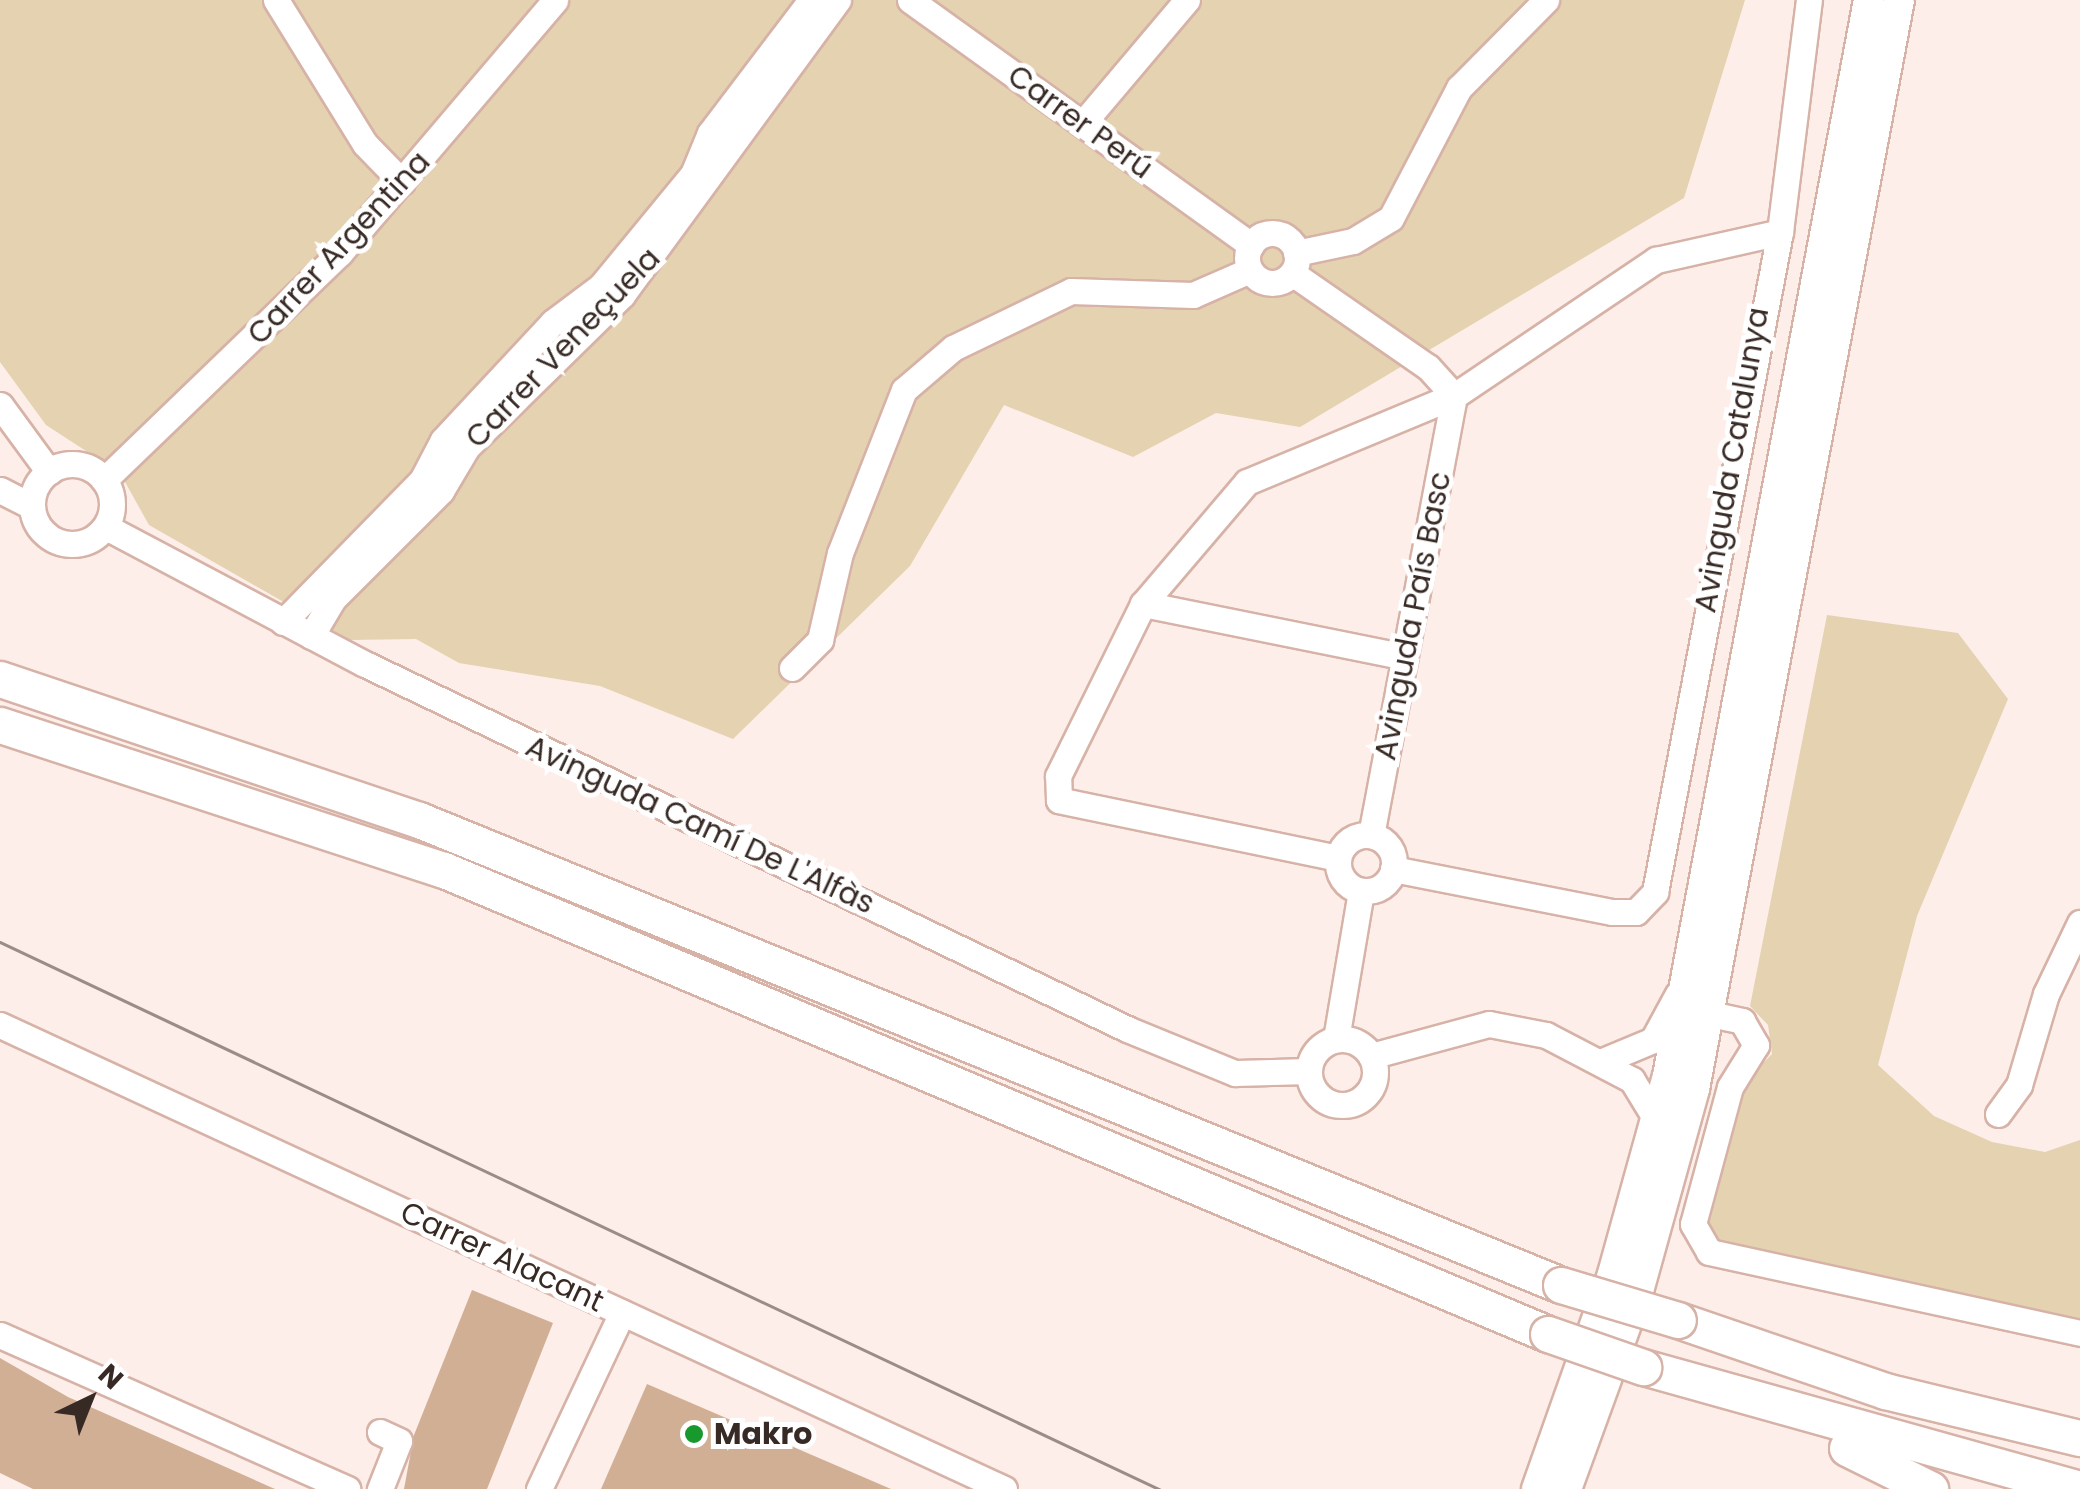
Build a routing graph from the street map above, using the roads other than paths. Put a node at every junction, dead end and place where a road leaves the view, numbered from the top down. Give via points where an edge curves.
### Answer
1 (276, 0) edge
2 (555, 0) edge
3 (812, 0) edge
4 (838, 0) edge
5 (910, 0) edge
6 (1187, 0) edge
7 (1546, 0) edge
8 (1809, 0) edge
9 (1869, 0) edge
10 (1899, 0) edge
11 (1083, 123) junction
12 (402, 182) junction
13 (1780, 232) junction
14 (1250, 257) junction
15 (1294, 263) junction
16 (1454, 396) junction
17 (0, 405) edge
18 (49, 472) junction
19 (104, 480) junction
20 (0, 490) edge
21 (32, 506) junction
22 (106, 527) junction
23 (1143, 604) junction
24 (283, 622) junction
25 (311, 636) junction
26 (1404, 657) junction
27 (792, 668) dead end
28 (0, 679) edge
29 (0, 726) edge
30 (1372, 835) junction
31 (1338, 858) junction
32 (1393, 869) junction
33 (1361, 891) junction
34 (2080, 923) edge
35 (1691, 967) junction
36 (1710, 1014) junction
37 (0, 1025) edge
38 (1336, 1039) junction
39 (1371, 1056) junction
40 (1606, 1060) junction
41 (1309, 1072) junction
42 (1998, 1114) dead end
43 (1656, 1121) junction
44 (622, 1313) junction
45 (2080, 1333) edge
46 (0, 1336) edge
47 (1689, 1384) junction
48 (1885, 1390) junction
49 (2080, 1430) edge
50 (380, 1432) dead end
51 (2080, 1438) edge
52 (346, 1489) edge
53 (380, 1489) edge
54 (540, 1489) edge
55 (1004, 1489) edge
56 (1537, 1489) edge
57 (1566, 1489) edge
58 (1930, 1489) edge
59 (2079, 1489) edge

1 - 12 street via 365,144
2 - 12 street, Carrer Argentina
3 - 24 street, Carrer Veneçuela via 710,133 693,174 601,286 553,322 443,440 422,480
4 - 25 street, Carrer Veneçuela via 622,295 467,447 436,497 332,599
5 - 11 street, Carrer Perú
6 - 11 street
7 - 15 street via 1459,88 1391,218
8 - 13 street, Avinguda Catalunya
9 - 35 main road
10 - 36 main road
11 - 14 street, Carrer Perú
12 - 19 street, Carrer Argentina via 278,317
13 - 16 street via 1656,260
13 - 32 street, Avinguda Catalunya via 1655,892 1636,912
14 - 15 street via 1273,283
14 - 15 street via 1275,234
14 - 27 street via 1193,295 1070,290 952,348 904,390 840,553 820,640
15 - 16 street via 1436,373
16 - 23 street via 1247,482
16 - 26 street, Avinguda País Basc
17 - 18 street
18 - 19 street via 84,466
18 - 21 street
19 - 22 street via 112,504
20 - 21 street
21 - 22 street via 41,530 61,543 86,542
22 - 24 street, Avinguda Camí De L'Alfàs
23 - 26 street
23 - 31 street via 1054,791 1070,806
24 - 25 street, Avinguda Camí De L'Alfàs
25 - 41 street, Avinguda Camí De L'Alfàs via 1192,1058 1262,1078
26 - 30 street, Avinguda País Basc
28 - 48 highway, bridge via 437,827 1560,1285
29 - 47 highway, bridge via 444,870 1548,1334
30 - 31 street via 1348,841
30 - 32 street via 1389,846
31 - 33 street via 1340,875
32 - 33 street via 1380,888
33 - 38 street
34 - 42 street via 2019,1085
35 - 40 street via 1653,1040
35 - 43 main road
36 - 45 street via 1742,1021 1756,1045 1730,1087 1693,1224 1708,1252
36 - 57 main road via 1644,1273
37 - 44 street, Carrer Alacant
38 - 39 street
38 - 41 street via 1316,1051
39 - 40 street via 1490,1024
39 - 41 street via 1372,1088 1356,1102 1324,1099
40 - 43 street via 1632,1080
43 - 56 main road
44 - 54 street
44 - 55 street, Carrer Alacant
46 - 52 street
47 - 58 highway
47 - 59 highway
48 - 49 highway
48 - 51 highway
50 - 53 street via 399,1441

